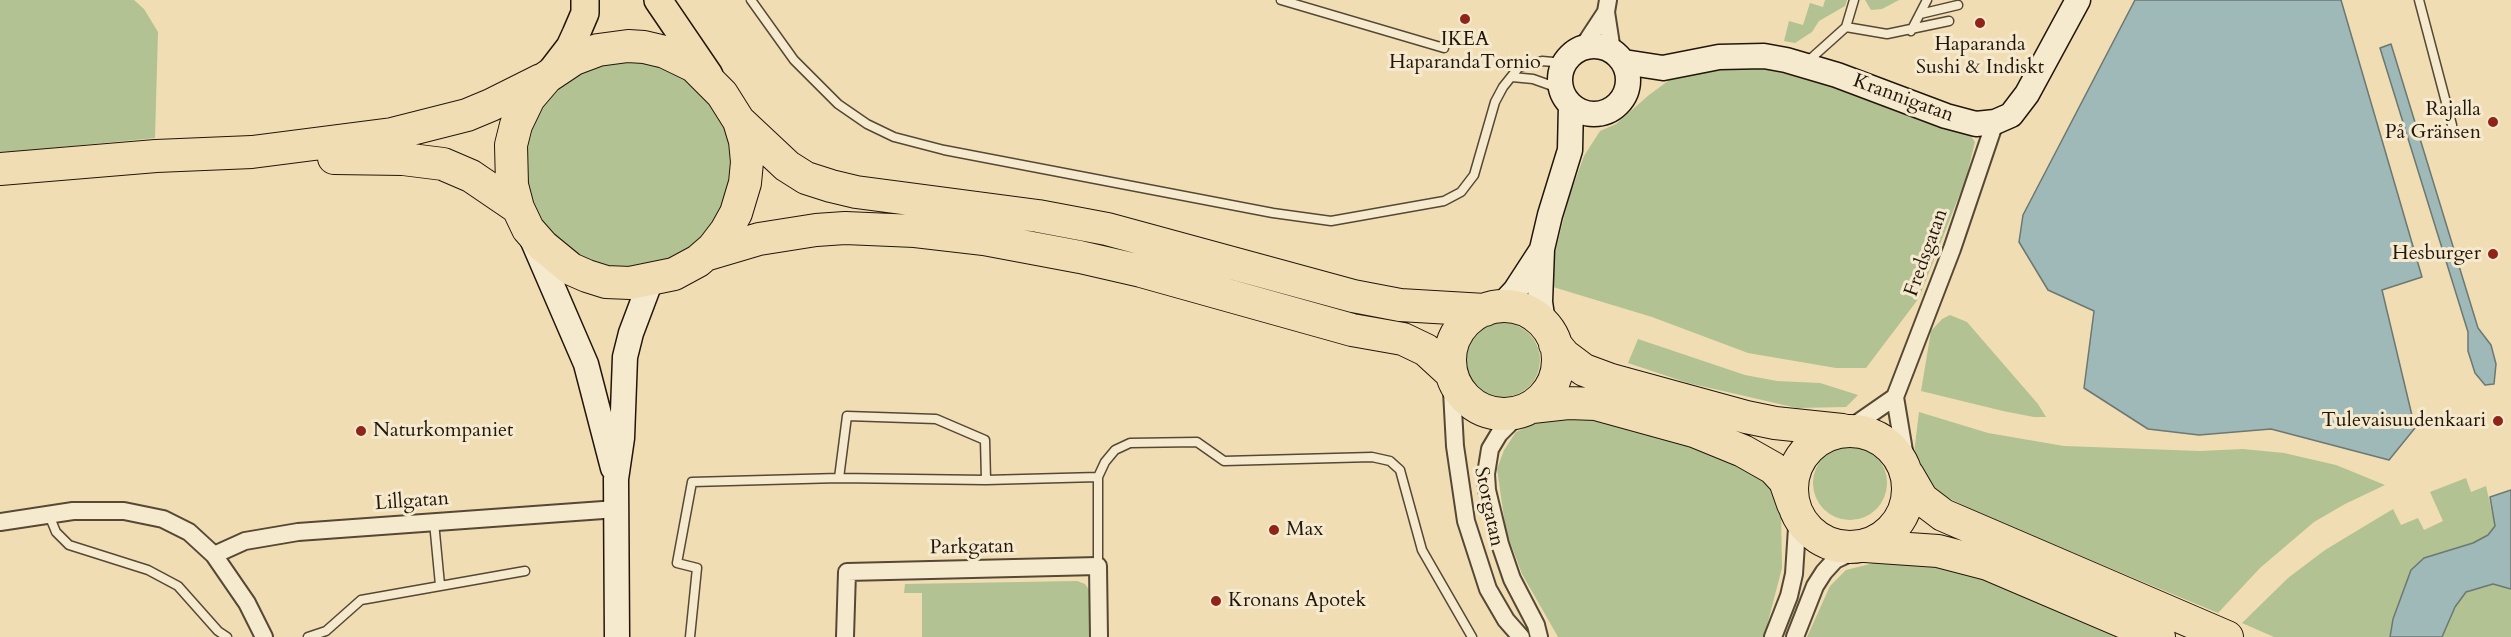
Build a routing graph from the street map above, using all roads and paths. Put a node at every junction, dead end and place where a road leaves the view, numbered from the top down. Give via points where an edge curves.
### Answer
1 (585, 0) edge
2 (658, 0) edge
3 (751, 0) edge
4 (1281, 0) edge
5 (1854, 0) edge
6 (1927, 0) edge
7 (2078, 0) edge
8 (2419, 0) edge
9 (1958, 5) dead end
10 (1607, 6) edge
11 (1920, 14) junction
12 (1949, 21) dead end
13 (1846, 27) junction
14 (1911, 31) junction
15 (1583, 47) junction
16 (1444, 48) dead end
17 (1618, 57) junction
18 (1565, 63) junction
19 (1804, 65) junction
20 (1663, 68) junction
21 (547, 77) junction
22 (1512, 77) junction
23 (1626, 93) junction
24 (722, 94) junction
25 (1566, 97) junction
26 (1598, 114) junction
27 (739, 121) junction
28 (1995, 122) junction
29 (2452, 125) dead end
30 (1570, 150) junction
31 (252, 152) junction
32 (0, 169) edge
33 (523, 218) junction
34 (1542, 249) junction
35 (705, 255) junction
36 (651, 280) junction
37 (1493, 308) junction
38 (1549, 334) junction
39 (1451, 374) junction
40 (1895, 397) junction
41 (1527, 409) junction
42 (1846, 431) junction
43 (1908, 475) junction
44 (1098, 477) junction
45 (839, 478) junction
46 (616, 479) junction
47 (986, 480) junction
48 (1793, 505) junction
49 (617, 509) junction
50 (49, 515) junction
51 (0, 522) edge
52 (434, 522) junction
53 (1865, 546) junction
54 (214, 555) junction
55 (1098, 566) junction
56 (525, 571) dead end
57 (440, 585) junction
58 (227, 637) edge
59 (264, 637) edge
60 (308, 637) edge
61 (617, 637) edge
62 (690, 637) edge
63 (845, 637) edge
64 (1100, 637) edge
65 (1472, 637) edge
66 (1521, 637) edge
67 (1539, 637) edge
68 (1773, 637) edge
69 (1795, 637) edge
70 (2158, 637) edge
71 (2227, 637) edge

1 - 21 main road via 585,13 570,47
2 - 24 main road
3 - 22 lane via 794,60 838,104 894,137 1299,218 1331,221 1393,212 1444,201 1461,192 1474,175 1494,102
4 - 16 lane
5 - 13 lane
6 - 11 lane
7 - 28 street via 2027,94 2011,115
8 - 29 lane
9 - 11 lane
10 - 15 street
10 - 17 street
11 - 14 lane
12 - 14 lane
13 - 14 lane via 1887,34
13 - 19 lane
15 - 17 street via 1594,46
15 - 18 street
17 - 20 street, Krannigatan
17 - 23 street via 1629,78
18 - 22 lane via 1528,64 1519,67
18 - 25 street via 1561,72
19 - 20 street, Krannigatan via 1742,56
19 - 28 street, Krannigatan via 1946,116 1976,124
20 - 23 street, Krannigatan
21 - 24 highway via 574,59 598,50 644,47 694,66
21 - 31 highway via 467,115 392,134
21 - 33 highway via 522,111 511,145 512,185
22 - 25 lane via 1533,79
23 - 26 street via 1615,107
24 - 27 highway
25 - 26 street via 1580,111
25 - 30 street
26 - 30 street
27 - 35 highway via 746,151 743,193 732,222
27 - 37 highway via 787,166 806,178 831,186 1107,229 1353,296 1400,304
28 - 40 street, Fredsgatan
30 - 34 street
31 - 32 highway
31 - 33 highway via 443,164 471,176
33 - 36 highway via 556,258 587,276 606,282
33 - 46 street via 586,364
34 - 37 street via 1515,291
34 - 38 street via 1540,302
35 - 36 highway via 674,274
35 - 39 highway via 759,240 845,228 984,239 1141,271 1352,330 1403,339 1426,350
36 - 46 street via 625,357
37 - 38 highway via 1525,310
37 - 39 highway via 1465,322 1455,337 1450,355
38 - 41 highway via 1558,361 1554,380 1547,393
38 - 42 highway via 1564,355 1584,370 1611,380 1746,417
39 - 41 highway via 1461,395 1480,409 1499,414
39 - 66 street, Storgatan via 1456,457 1466,520 1488,589
40 - 42 street
40 - 43 street
41 - 48 highway via 1596,404 1694,431 1773,468 1785,481
41 - 67 street, Storgatan via 1494,441 1486,474 1500,544
42 - 43 highway via 1881,440 1897,455
42 - 48 highway via 1824,437 1803,456 1793,479
43 - 53 highway via 1908,499 1902,518 1885,537
43 - 71 highway via 1922,499 1943,515
44 - 47 lane
44 - 55 lane
44 - 65 lane via 1115,450 1130,443 1153,441 1197,442 1224,461 1372,457 1390,461 1400,470 1422,549
45 - 47 lane
45 - 47 lane via 847,416 936,419 985,440
45 - 62 lane via 692,482 677,562 697,568
46 - 49 street
48 - 53 highway via 1806,527 1822,540 1842,547
48 - 68 street via 1797,528 1794,574
49 - 52 street, Lillgatan
49 - 61 street
50 - 51 street
50 - 54 street via 83,511 144,513 189,532
50 - 58 lane via 56,532 69,545 148,570 178,586
52 - 54 street, Lillgatan via 298,532 245,541
52 - 57 lane
53 - 69 street via 1836,560 1824,572
53 - 70 highway via 1938,551 1988,564
54 - 59 street via 247,603
55 - 63 street, Parkgatan via 847,572
55 - 64 street
56 - 57 lane
57 - 60 lane via 361,600 326,631

